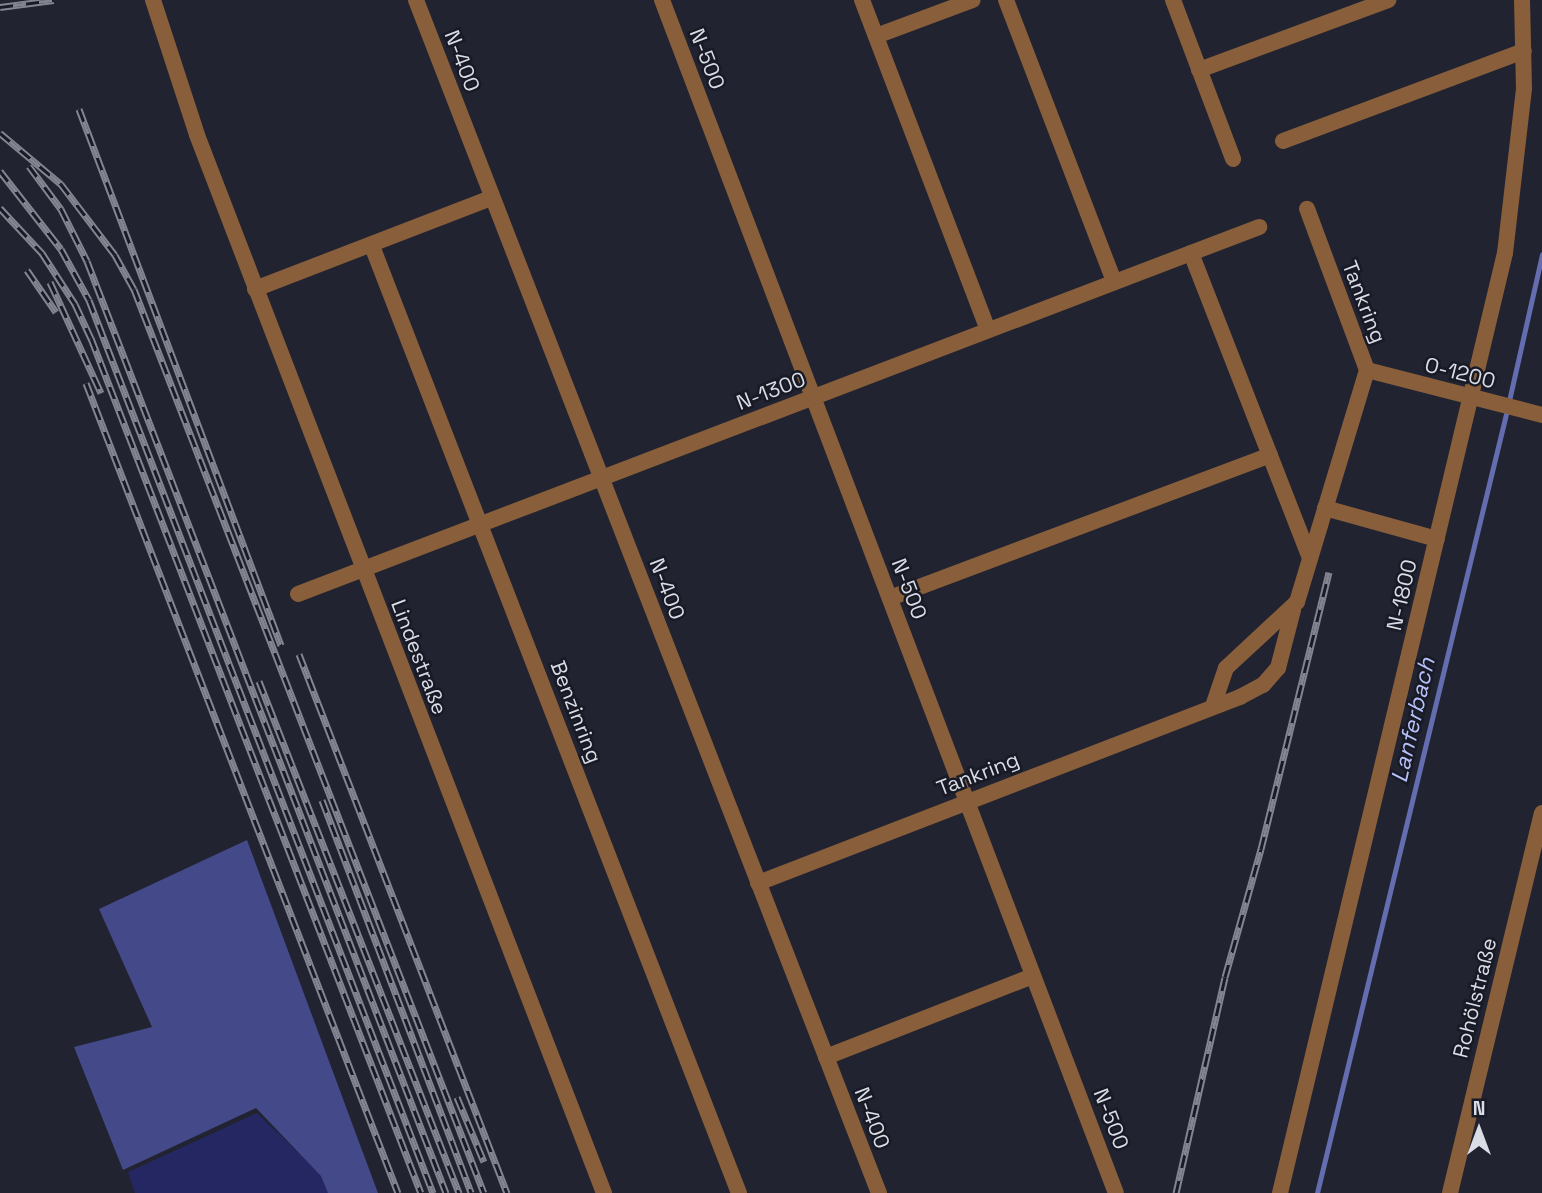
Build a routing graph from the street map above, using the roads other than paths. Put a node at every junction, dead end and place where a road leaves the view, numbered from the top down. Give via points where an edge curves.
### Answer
1 (153, 0) edge
2 (416, 0) edge
3 (662, 0) edge
4 (862, 0) edge
5 (973, 0) edge
6 (1006, 0) edge
7 (1173, 0) edge
8 (1388, 0) edge
9 (1522, 0) edge
10 (876, 36) junction
11 (1524, 51) junction
12 (1199, 70) junction
13 (1283, 141) dead end
14 (1233, 159) dead end
15 (491, 198) junction
16 (1307, 209) dead end
17 (1258, 227) dead end
18 (372, 246) junction
19 (1191, 253) junction
20 (1114, 282) junction
21 (255, 289) junction
22 (988, 330) junction
23 (1367, 370) junction
24 (813, 397) junction
25 (1471, 398) junction
26 (1542, 415) edge
27 (1270, 455) junction
28 (602, 480) junction
29 (1325, 508) junction
30 (481, 525) junction
31 (1437, 539) junction
32 (1310, 558) junction
33 (362, 569) junction
34 (298, 594) dead end
35 (890, 598) junction
36 (1293, 610) junction
37 (1213, 706) junction
38 (967, 801) junction
39 (1542, 813) edge
40 (1536, 865) edge
41 (758, 883) junction
42 (1034, 975) junction
43 (826, 1057) junction
44 (604, 1193) edge
45 (739, 1193) edge
46 (879, 1193) edge
47 (1116, 1193) edge
48 (1280, 1193) edge
49 (1450, 1193) edge

1 - 21 lane, Lindestraße
2 - 15 lane, N-400
3 - 24 lane, N-500
4 - 10 lane
5 - 10 lane
6 - 20 lane
7 - 12 lane
8 - 12 lane
9 - 11 lane, N-1800
10 - 22 lane
11 - 13 lane
11 - 25 lane, N-1800 via 1517,176 1505,253
12 - 14 lane
15 - 18 lane
15 - 28 lane, N-400
16 - 23 lane, Tankring
17 - 19 lane, N-1300
18 - 21 lane
18 - 30 lane, Benzinring
19 - 20 lane, N-1300
19 - 27 lane
20 - 22 lane, N-1300
21 - 33 lane, Lindestraße
22 - 24 lane, N-1300
23 - 25 lane, O-1200
23 - 29 lane, Tankring
24 - 28 lane, N-1300
24 - 35 lane, N-500
25 - 26 lane, O-1200
25 - 31 lane, N-1800
27 - 32 lane
27 - 35 lane
28 - 30 lane, N-1300
28 - 41 lane, N-400
29 - 31 lane
29 - 32 lane, Tankring
30 - 33 lane, N-1300
30 - 45 lane, Benzinring
31 - 48 lane, N-1800
32 - 36 lane, Tankring
33 - 34 lane, N-1300
33 - 44 lane, Lindestraße
35 - 38 lane, N-500
36 - 37 lane via 1226,668
36 - 37 lane, Tankring via 1278,668 1263,685
37 - 38 lane, Tankring
38 - 41 lane, Tankring
38 - 42 lane, N-500
39 - 40 lane, Rohölstraße
40 - 49 lane, Rohölstraße
41 - 43 lane, N-400
42 - 43 lane
42 - 47 lane, N-500
43 - 46 lane, N-400

